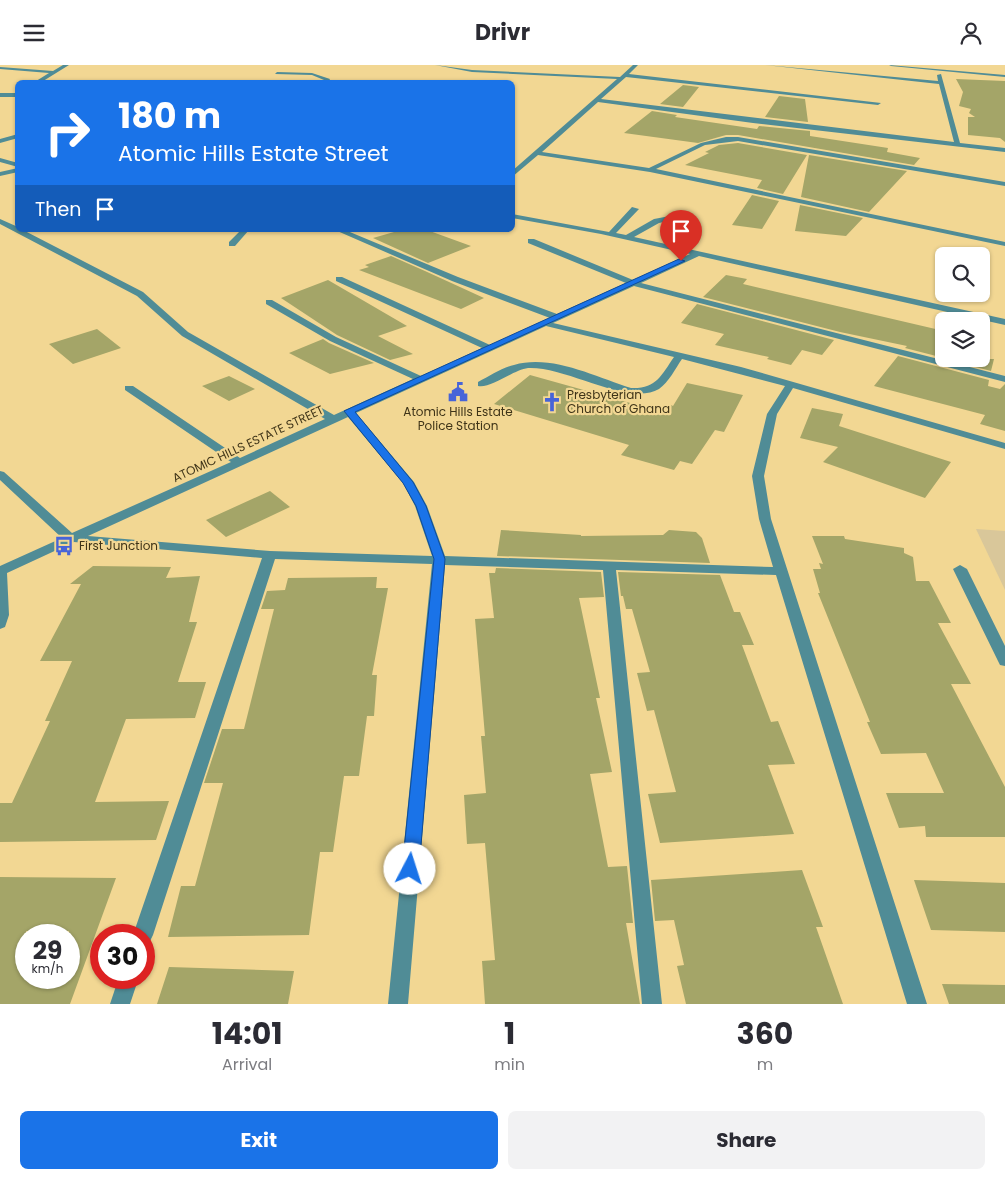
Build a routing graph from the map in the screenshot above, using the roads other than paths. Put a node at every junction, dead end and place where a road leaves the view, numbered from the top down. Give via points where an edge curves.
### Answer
1 (67, 65) edge
2 (437, 65) edge
3 (552, 65) edge
4 (636, 65) edge
5 (767, 65) edge
6 (891, 65) edge
7 (0, 67) edge
8 (455, 67) edge
9 (935, 69) junction
10 (51, 72) junction
11 (496, 72) junction
12 (277, 73) dead end
13 (554, 73) junction
14 (622, 76) junction
15 (1005, 76) edge
16 (490, 77) dead end
17 (39, 80) edge
18 (326, 80) edge
19 (940, 83) junction
20 (0, 95) edge
21 (15, 95) edge
22 (595, 100) junction
23 (878, 103) dead end
24 (15, 137) edge
25 (0, 141) edge
26 (957, 144) junction
27 (1005, 150) edge
28 (536, 153) junction
29 (0, 160) edge
30 (15, 164) edge
31 (15, 170) edge
32 (650, 170) junction
33 (515, 172) edge
34 (0, 173) edge
35 (1005, 184) edge
36 (635, 209) dead end
37 (515, 216) edge
38 (670, 218) dead end
39 (0, 221) edge
40 (15, 229) edge
41 (21, 232) edge
42 (243, 232) edge
43 (344, 232) edge
44 (611, 234) junction
45 (627, 238) junction
46 (531, 241) dead end
47 (232, 244) dead end
48 (1005, 244) edge
49 (697, 254) junction
50 (339, 279) dead end
51 (633, 283) junction
52 (269, 303) dead end
53 (556, 317) junction
54 (1005, 322) edge
55 (543, 323) junction
56 (490, 348) junction
57 (680, 355) junction
58 (420, 379) junction
59 (1005, 379) edge
60 (482, 384) dead end
61 (790, 385) junction
62 (129, 388) dead end
63 (349, 411) junction
64 (333, 419) junction
65 (1005, 446) edge
66 (239, 462) junction
67 (0, 475) edge
68 (70, 538) junction
69 (270, 555) junction
70 (439, 559) junction
71 (609, 565) junction
72 (960, 569) dead end
73 (0, 571) edge
74 (780, 571) junction
75 (0, 624) edge
76 (1005, 661) edge
77 (147, 924) edge
78 (125, 989) edge
79 (120, 1004) edge
80 (398, 1004) edge
81 (652, 1004) edge
82 (917, 1004) edge

1 - 10 street
2 - 8 street
3 - 13 street
4 - 14 street
5 - 19 street
6 - 9 street
7 - 10 street
8 - 11 street
9 - 15 street
9 - 19 street
10 - 17 street
11 - 13 street
11 - 16 street
12 - 18 street via 324,77
13 - 14 street
14 - 22 street
14 - 23 street
19 - 26 street
20 - 21 street
22 - 26 street
22 - 28 street
24 - 25 street
26 - 27 street
28 - 32 street
28 - 33 street
29 - 30 street
31 - 34 street
32 - 35 street via 694,147 721,138
32 - 48 street
36 - 44 street
37 - 44 street
38 - 45 street via 657,221
39 - 40 street
41 - 64 street via 140,294 185,333
42 - 47 street
43 - 53 street
44 - 45 street
45 - 49 street
46 - 51 street
49 - 51 street, ATOMIC HILLS ESTATE STREET
49 - 54 street
50 - 56 street
51 - 53 street, ATOMIC HILLS ESTATE STREET
51 - 59 street
52 - 58 street via 333,339
53 - 55 street, ATOMIC HILLS ESTATE STREET
55 - 56 street, ATOMIC HILLS ESTATE STREET
55 - 57 street
56 - 58 street, ATOMIC HILLS ESTATE STREET
57 - 60 street via 656,388 643,392 546,366 530,365 516,367
57 - 61 street
58 - 63 street, ATOMIC HILLS ESTATE STREET
61 - 65 street
61 - 74 street via 772,414 758,476 765,519
62 - 66 street
63 - 64 street, ATOMIC HILLS ESTATE STREET
63 - 70 street via 408,482 421,506
64 - 66 street, ATOMIC HILLS ESTATE STREET
66 - 68 street, ATOMIC HILLS ESTATE STREET
67 - 68 street
68 - 69 street
68 - 73 street, ATOMIC HILLS ESTATE STREET
69 - 70 street
69 - 77 street
70 - 71 street
70 - 80 street
71 - 74 street
71 - 81 street
72 - 76 street
73 - 75 street
74 - 82 street
78 - 79 street

